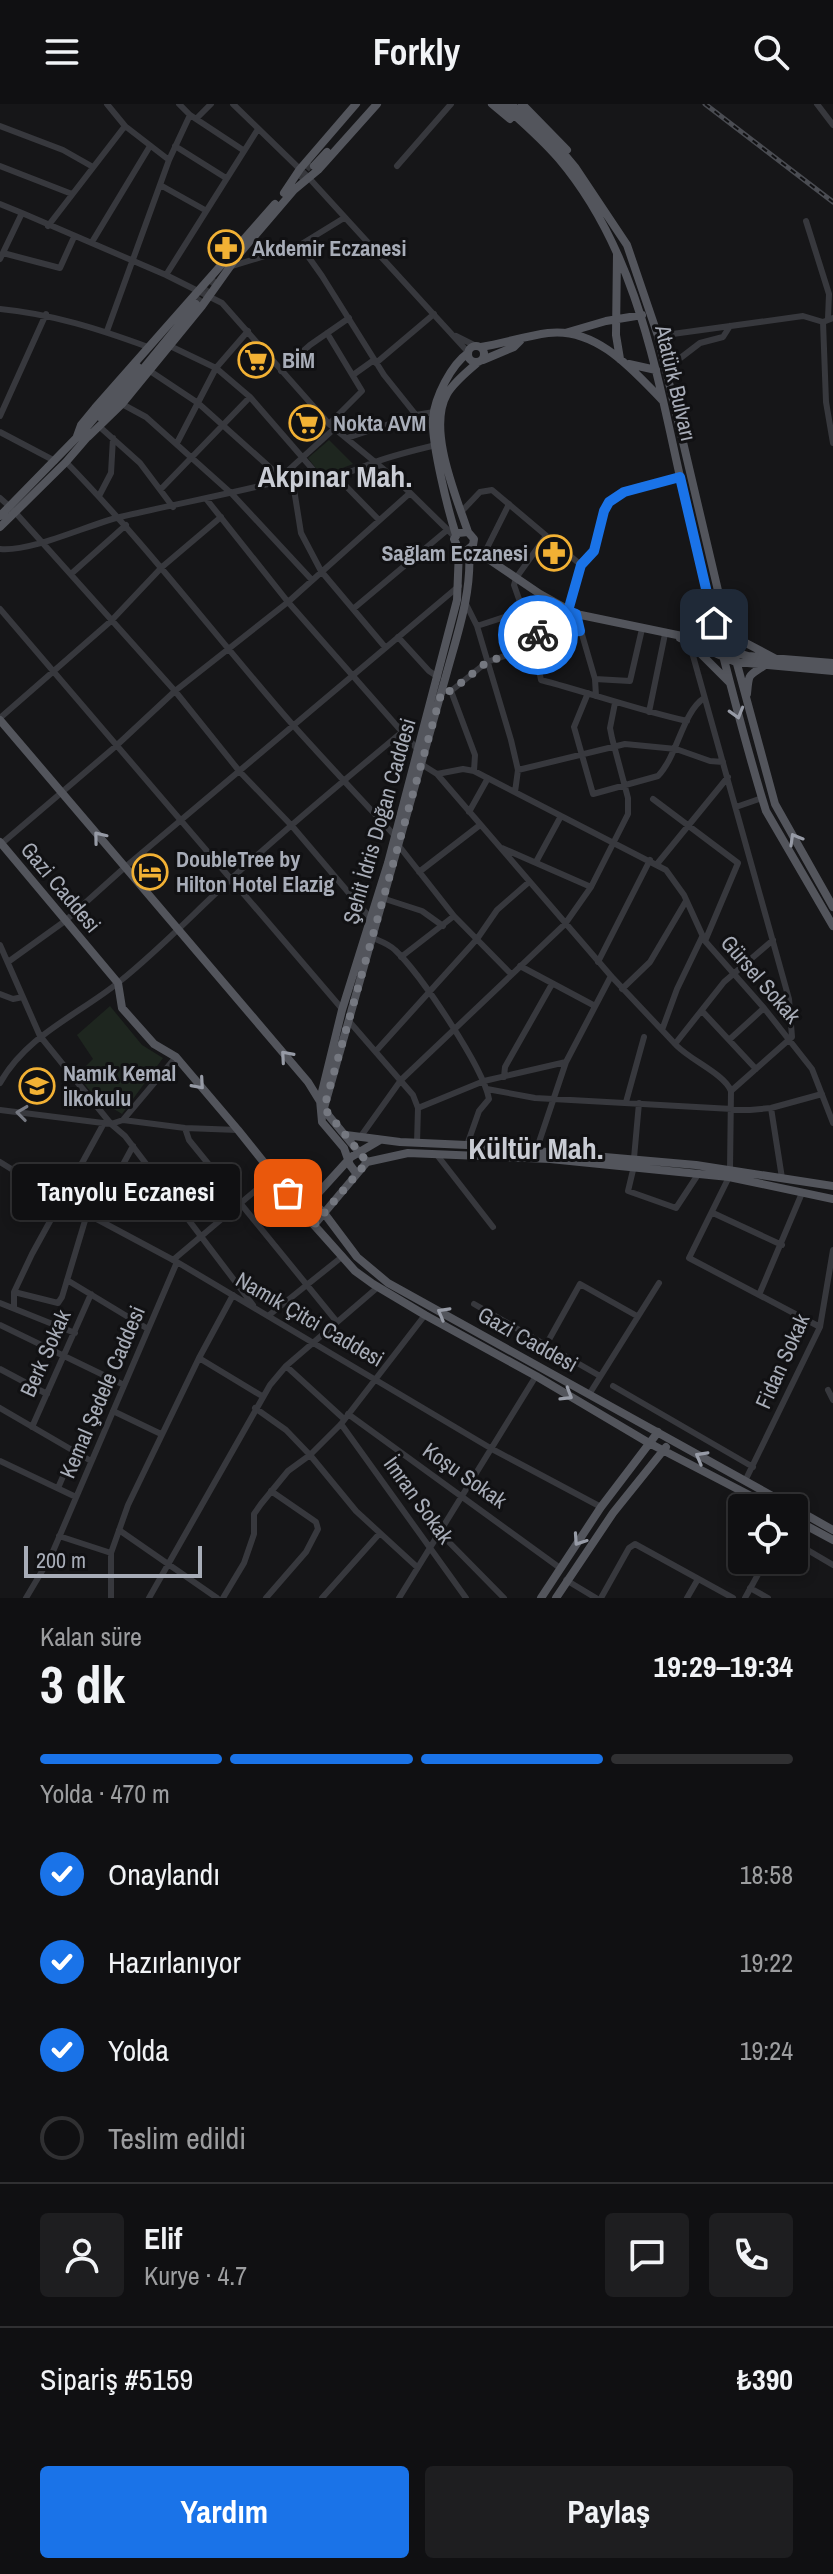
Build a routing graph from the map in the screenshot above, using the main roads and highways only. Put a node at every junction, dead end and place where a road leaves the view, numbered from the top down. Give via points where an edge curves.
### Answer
1 (356, 104) edge
2 (363, 104) edge
3 (370, 104) edge
4 (377, 104) edge
5 (492, 104) edge
6 (502, 104) edge
7 (511, 104) edge
8 (522, 104) edge
9 (627, 245) junction
10 (616, 250) junction
11 (642, 315) junction
12 (617, 318) junction
13 (565, 333) junction
14 (521, 341) junction
15 (473, 349) junction
16 (622, 361) junction
17 (480, 362) junction
18 (661, 370) junction
19 (662, 401) junction
20 (77, 436) junction
21 (88, 437) junction
22 (12, 509) junction
23 (0, 516) edge
24 (0, 527) edge
25 (468, 532) junction
26 (455, 536) junction
27 (467, 549) junction
28 (724, 616) junction
29 (714, 623) junction
30 (680, 636) junction
31 (692, 645) junction
32 (723, 654) junction
33 (734, 657) junction
34 (779, 660) junction
35 (833, 663) edge
36 (765, 665) junction
37 (833, 671) edge
38 (729, 682) junction
39 (745, 698) junction
40 (0, 719) edge
41 (397, 841) junction
42 (1, 844) edge
43 (833, 907) edge
44 (833, 926) edge
45 (327, 1067) junction
46 (308, 1082) junction
47 (322, 1104) junction
48 (346, 1135) junction
49 (382, 1139) junction
50 (359, 1151) junction
51 (348, 1160) junction
52 (367, 1162) junction
53 (634, 1162) junction
54 (356, 1173) junction
55 (730, 1173) junction
56 (274, 1175) junction
57 (833, 1186) edge
58 (833, 1199) edge
59 (312, 1201) junction
60 (302, 1211) junction
61 (324, 1213) junction
62 (314, 1225) junction
63 (658, 1432) junction
64 (672, 1440) junction
65 (649, 1443) junction
66 (664, 1450) junction
67 (747, 1494) edge
68 (769, 1494) edge
69 (808, 1516) edge
70 (808, 1527) edge
71 (833, 1530) edge
72 (833, 1540) edge
73 (541, 1598) edge
74 (556, 1598) edge

1 - 20 main road via 81,425
2 - 3 main road via 312,164
4 - 21 main road via 294,190 150,371
5 - 10 main road via 554,161
6 - 10 main road, Atatürk Bulvarı via 579,185
7 - 9 main road, Atatürk Bulvarı via 567,158
8 - 9 main road via 590,180
9 - 18 main road, Atatürk Bulvarı via 658,336
10 - 11 main road, Atatürk Bulvarı
10 - 12 main road
11 - 12 main road
11 - 18 main road, Atatürk Bulvarı
12 - 13 main road
12 - 16 main road
13 - 14 main road
13 - 16 main road via 594,342
14 - 15 main road
14 - 17 main road
15 - 17 main road via 470,360
15 - 17 main road via 485,354
15 - 26 main road via 458,363 434,412
16 - 18 main road
16 - 19 main road
17 - 25 main road via 449,391 441,411 442,446
18 - 19 main road, Atatürk Bulvarı
18 - 28 main road, Atatürk Bulvarı
19 - 29 main road, Atatürk Bulvarı
20 - 21 main road via 194,303
20 - 22 main road
21 - 22 main road
22 - 23 main road
22 - 24 main road
25 - 26 main road
25 - 27 main road via 474,539
26 - 27 main road via 455,545
27 - 30 main road via 572,612
27 - 41 main road, Şehit İdris Doğan Caddesi
27 - 41 main road, Şehit İdris Doğan Caddesi via 470,570 447,691
28 - 33 main road, Atatürk Bulvarı
28 - 34 main road via 744,642
29 - 30 main road via 704,633
29 - 32 main road, Atatürk Bulvarı
30 - 31 main road
30 - 32 main road
31 - 32 main road
31 - 38 main road
32 - 33 main road
32 - 38 main road, Atatürk Bulvarı
33 - 34 main road
33 - 36 main road
33 - 39 main road, Atatürk Bulvarı
34 - 35 main road
36 - 37 main road
36 - 39 main road via 750,674
38 -> 44 main road, Atatürk Bulvarı via 766,811
43 -> 39 main road, Atatürk Bulvarı via 775,804
46 -> 40 main road
41 - 45 main road, Şehit İdris Doğan Caddesi
41 - 47 main road, Şehit İdris Doğan Caddesi via 385,899
42 -> 56 main road, Gazi Caddesi via 118,983 122,1008 154,1044 176,1057
45 - 46 main road
45 - 47 main road, Şehit İdris Doğan Caddesi
46 - 47 main road
47 - 48 main road
47 - 51 main road via 322,1122
48 - 49 main road
48 - 50 main road
49 - 50 main road
49 - 53 main road
50 - 51 main road
50 - 52 main road
51 - 54 main road
51 - 59 main road
52 - 53 main road via 408,1153
52 - 54 main road
53 - 55 main road
53 - 55 main road
54 - 61 main road
55 - 57 main road
55 - 58 main road
56 - 59 main road, Gazi Caddesi via 284,1173
56 - 60 main road, Gazi Caddesi
59 - 60 main road
59 - 61 main road, Gazi Caddesi
60 - 62 main road, Gazi Caddesi
61 - 62 main road
63 -> 61 main road, Gazi Caddesi via 388,1283 357,1257
62 -> 65 main road, Gazi Caddesi via 355,1271 378,1287
63 - 64 main road, Gazi Caddesi
63 - 65 main road
64 - 66 main road
68 -> 64 main road, Gazi Caddesi
65 - 66 main road, Gazi Caddesi
65 -> 73 main road
66 - 67 main road, Gazi Caddesi
66 - 74 main road via 613,1513
69 - 71 main road, Gazi Caddesi
70 - 72 main road

